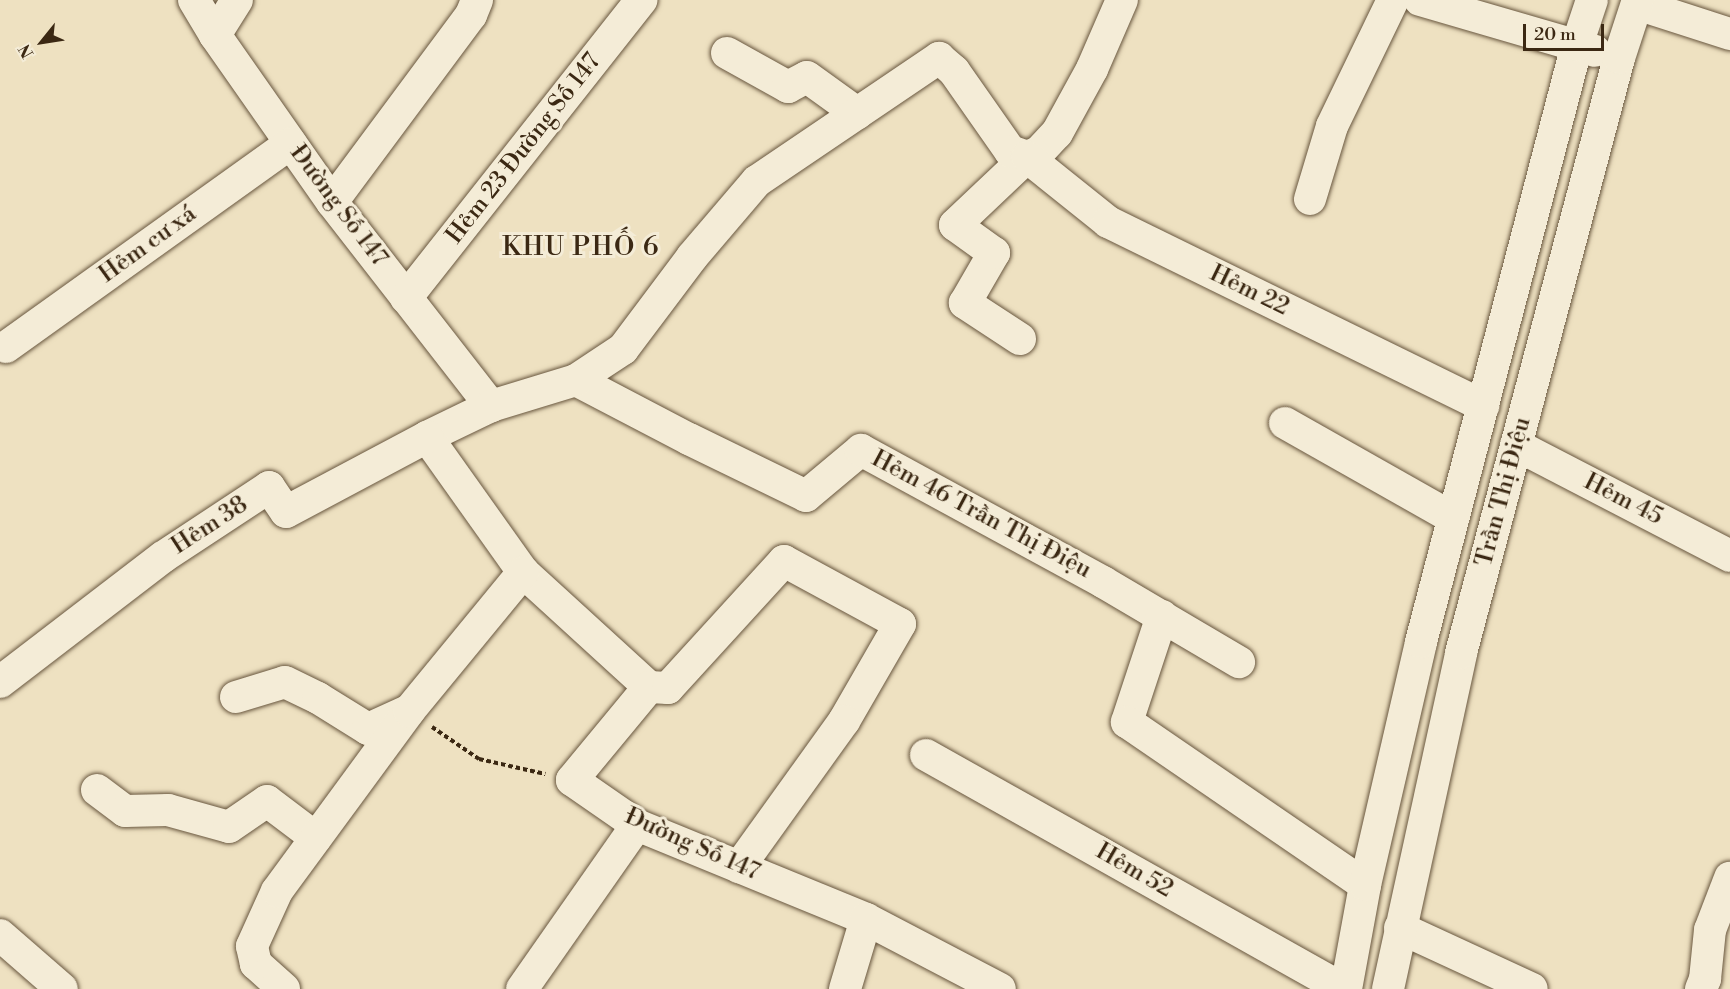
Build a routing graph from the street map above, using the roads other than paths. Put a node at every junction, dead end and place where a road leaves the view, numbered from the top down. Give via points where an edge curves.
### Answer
1 (194, 0) edge
2 (237, 0) edge
3 (477, 0) edge
4 (641, 0) edge
5 (1122, 0) edge
6 (1393, 0) edge
7 (1420, 0) edge
8 (1592, 0) edge
9 (1638, 2) edge
10 (1730, 34) edge
11 (215, 35) junction
12 (1577, 45) junction
13 (727, 53) dead end
14 (1619, 58) junction
15 (857, 113) junction
16 (291, 143) junction
17 (1027, 157) junction
18 (1310, 199) dead end
19 (332, 202) junction
20 (406, 298) junction
21 (1020, 339) dead end
22 (6, 346) dead end
23 (576, 380) junction
24 (491, 406) junction
25 (1483, 406) junction
26 (1285, 423) dead end
27 (427, 437) junction
28 (1516, 445) junction
29 (1453, 518) junction
30 (1730, 556) edge
31 (523, 572) junction
32 (1162, 616) junction
33 (1420, 642) junction
34 (1461, 653) junction
35 (1239, 662) dead end
36 (0, 682) edge
37 (649, 687) junction
38 (236, 697) dead end
39 (409, 711) junction
40 (926, 755) dead end
41 (97, 790) dead end
42 (637, 825) junction
43 (316, 838) junction
44 (739, 867) junction
45 (1730, 878) edge
46 (1365, 885) junction
47 (866, 919) junction
48 (1400, 928) junction
49 (0, 935) edge
50 (62, 989) edge
51 (284, 989) edge
52 (522, 989) edge
53 (845, 989) edge
54 (1000, 989) edge
55 (1344, 989) edge
56 (1388, 989) edge
57 (1532, 989) edge
58 (1701, 989) edge

1 - 11 street, Đường Số 147
2 - 11 street
3 - 19 street via 471,15
4 - 20 street, Hẻm 23 Đường Số 147
5 - 17 street via 1092,69 1056,134 1039,152
6 - 18 street via 1332,126
7 - 12 street
8 - 12 street, Trần Thị Điệu
9 - 10 street
9 - 14 street, Trần Thị Điệu
11 - 16 street, Đường Số 147
12 - 14 street
12 - 25 street, Trần Thị Điệu
13 - 15 street via 788,87 807,78
14 - 28 street, Trần Thị Điệu
15 - 17 street, Hẻm 22 via 939,58 954,71 1010,151
15 - 23 street via 757,181 692,257 623,349
16 - 19 street, Đường Số 147
16 - 22 street, Hẻm cư xá
17 - 21 street via 955,225 994,253 965,303
17 - 25 street, Hẻm 22 via 1108,222
19 - 20 street, Đường Số 147
20 - 24 street, Đường Số 147
23 - 24 street
23 - 32 street, Hẻm 46 Trần Thị Điệu via 806,496 861,450
24 - 27 street
25 - 29 street, Trần Thị Điệu
26 - 29 street
27 - 31 street
27 - 36 street, Hẻm 38 via 286,512 269,487 163,557
28 - 30 street, Hẻm 45
28 - 34 street, Trần Thị Điệu
29 - 33 street, Trần Thị Điệu
31 - 37 street
31 - 39 street
32 - 35 street, Hẻm 46 Trần Thị Điệu
32 - 46 street via 1127,722
33 - 34 street
33 - 46 street, Trần Thị Điệu
34 - 48 street, Trần Thị Điệu
37 - 42 street, Đường Số 147 via 572,780
37 - 44 street via 669,688 784,561 900,624 844,722
38 - 39 street via 285,682 368,729
39 - 43 street
40 - 55 street, Hẻm 52
41 - 43 street via 125,811 168,810 229,827 267,801
42 - 44 street, Đường Số 147
42 - 52 street
43 - 51 street via 277,891 252,946 256,964
44 - 47 street, Đường Số 147
45 - 58 street via 1710,930
46 - 55 street, Trần Thị Điệu
47 - 53 street
47 - 54 street, Đường Số 147
48 - 56 street, Trần Thị Điệu
48 - 57 street
49 - 50 street

